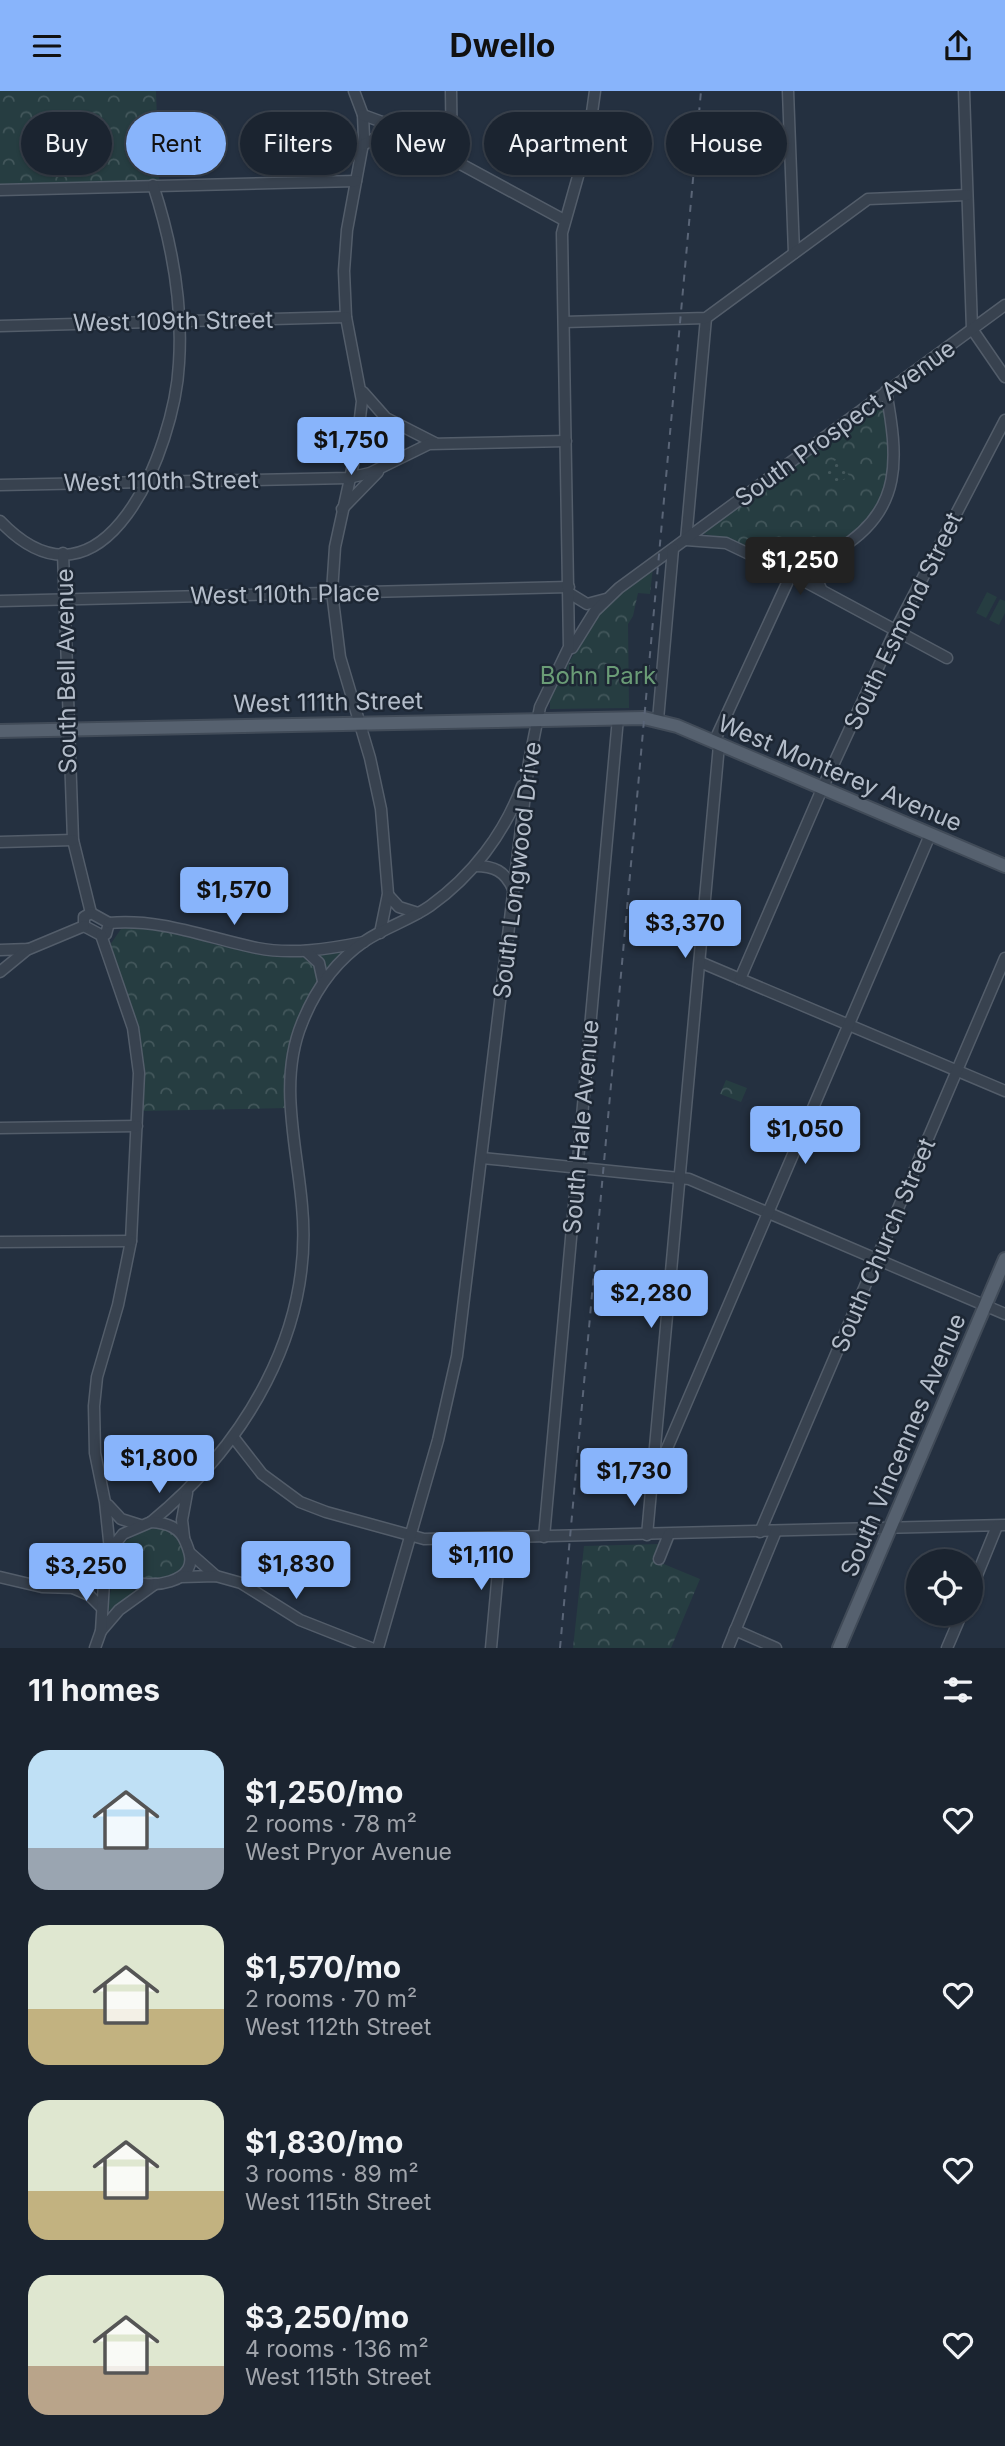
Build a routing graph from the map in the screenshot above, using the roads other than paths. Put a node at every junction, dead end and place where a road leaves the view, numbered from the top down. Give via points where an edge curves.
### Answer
1 (354, 91) edge
2 (451, 91) edge
3 (595, 91) edge
4 (788, 91) edge
5 (964, 91) edge
6 (452, 112) edge
7 (363, 115) junction
8 (371, 119) edge
9 (371, 140) edge
10 (363, 145) junction
11 (470, 170) edge
12 (356, 181) junction
13 (153, 185) junction
14 (0, 190) edge
15 (967, 195) junction
16 (564, 221) junction
17 (794, 253) junction
18 (1005, 305) edge
19 (346, 317) junction
20 (706, 318) junction
21 (179, 320) junction
22 (564, 323) junction
23 (0, 326) edge
24 (972, 329) junction
25 (1005, 377) edge
26 (362, 389) junction
27 (886, 391) junction
28 (1005, 420) edge
29 (566, 441) junction
30 (436, 443) junction
31 (383, 466) junction
32 (348, 478) junction
33 (149, 481) junction
34 (0, 485) edge
35 (342, 510) junction
36 (0, 520) edge
37 (686, 540) junction
38 (673, 549) junction
39 (64, 553) junction
40 (818, 560) junction
41 (791, 574) junction
42 (569, 590) junction
43 (332, 592) junction
44 (825, 593) junction
45 (65, 599) junction
46 (606, 599) junction
47 (0, 601) edge
48 (895, 631) junction
49 (567, 656) junction
50 (947, 659) dead end
51 (618, 718) junction
52 (537, 719) junction
53 (658, 720) junction
54 (359, 723) junction
55 (69, 729) junction
56 (0, 731) edge
57 (717, 744) junction
58 (529, 762) junction
59 (822, 789) junction
60 (930, 835) junction
61 (73, 840) junction
62 (0, 842) edge
63 (475, 866) junction
64 (1005, 866) edge
65 (514, 891) junction
66 (387, 894) junction
67 (91, 913) junction
68 (418, 913) junction
69 (109, 923) junction
70 (84, 926) junction
71 (380, 933) junction
72 (101, 935) junction
73 (364, 941) junction
74 (29, 949) junction
75 (0, 950) edge
76 (306, 951) junction
77 (1005, 958) edge
78 (700, 962) junction
79 (0, 972) edge
80 (740, 979) junction
81 (323, 981) junction
82 (849, 1024) junction
83 (957, 1070) junction
84 (1005, 1091) edge
85 (137, 1125) junction
86 (0, 1128) edge
87 (482, 1158) junction
88 (577, 1167) junction
89 (679, 1177) junction
90 (768, 1212) junction
91 (131, 1241) junction
92 (0, 1243) edge
93 (877, 1258) junction
94 (1005, 1259) edge
95 (985, 1306) junction
96 (1005, 1314) edge
97 (234, 1438) junction
98 (651, 1485) junction
99 (187, 1492) junction
100 (105, 1502) junction
101 (151, 1522) junction
102 (140, 1525) junction
103 (1001, 1526) edge
104 (890, 1528) junction
105 (776, 1531) junction
106 (761, 1532) junction
107 (669, 1534) junction
108 (647, 1535) junction
109 (184, 1537) junction
110 (411, 1537) junction
111 (544, 1537) junction
112 (501, 1538) junction
113 (190, 1553) junction
114 (659, 1559) dead end
115 (983, 1564) edge
116 (105, 1565) junction
117 (216, 1576) junction
118 (0, 1577) edge
119 (181, 1577) junction
120 (120, 1578) junction
121 (155, 1584) junction
122 (75, 1588) junction
123 (101, 1607) junction
124 (956, 1626) edge
125 (735, 1630) junction
126 (101, 1631) junction
127 (95, 1648) edge
128 (371, 1648) edge
129 (378, 1648) edge
130 (491, 1648) edge
131 (727, 1648) edge
132 (776, 1648) edge
133 (839, 1648) edge
134 (947, 1648) edge

1 - 7 street
2 - 6 street
3 - 16 street, South Longwood Drive via 587,141
4 - 17 street
5 - 15 street
7 - 8 street
7 - 10 street
9 - 10 street
10 - 12 street
11 - 16 street
12 - 13 street
12 - 19 street via 344,271
13 - 14 street
13 - 21 street, South Bell Avenue via 173,259
15 - 17 street via 868,199
15 - 24 street
16 - 22 street, South Longwood Drive
17 - 20 street
18 - 24 street, South Prospect Avenue
19 - 21 street, West 109th Street
19 - 26 street
20 - 22 street
20 - 37 street
21 - 23 street, West 109th Street
21 - 33 street, South Bell Avenue via 176,397
22 - 29 street, South Longwood Drive
24 - 25 street
24 - 27 street, South Prospect Avenue
26 - 30 street via 386,418
26 - 32 street via 356,451
27 - 37 street, South Prospect Avenue
27 - 40 street via 895,449 889,493 864,531
28 - 48 street, South Esmond Street
29 - 30 street, West 110th Street
29 - 42 street, South Longwood Drive
30 - 31 street, West 110th Street
31 - 32 street, West 110th Street
31 - 35 street
32 - 33 street, West 110th Street
32 - 35 street
33 - 34 street, West 110th Street
33 - 39 street, South Bell Avenue via 127,516 106,537
35 - 43 street
36 - 39 street via 34,547
37 - 38 street, South Prospect Avenue
37 - 41 street via 726,543
38 - 46 street, South Prospect Avenue
38 - 53 street
39 - 45 street, South Bell Avenue
40 - 41 street via 800,565
40 - 44 street via 815,577
41 - 44 street
41 - 57 street
42 - 43 street, West 110th Place
42 - 46 street, West 110th Place via 587,604
42 - 49 street, South Longwood Drive
43 - 45 street, West 110th Place
43 - 54 street via 337,644
44 - 48 street
45 - 47 street, West 110th Place
45 - 55 street, South Bell Avenue
46 - 49 street, South Prospect Avenue
48 - 50 street
48 - 59 street, South Esmond Street
49 - 52 street, South Longwood Drive
51 - 52 main road, West 111th Street
51 - 53 main road, West 111th Street
51 - 88 street, South Hale Avenue
52 - 54 main road, West 111th Street
52 - 58 street, South Longwood Drive
53 - 57 main road, West Monterey Avenue
54 - 55 main road, West 111th Street
54 - 66 street via 381,809
55 - 56 main road, West 111th Street
55 - 61 street, South Bell Avenue
57 - 59 main road, West Monterey Avenue
57 - 78 street
58 - 63 street via 506,821
58 - 65 street, South Longwood Drive
59 - 60 main road, West Monterey Avenue
59 - 80 street, South Esmond Street
60 - 64 main road, West Monterey Avenue
60 - 82 street
61 - 62 street
61 - 67 street, South Bell Avenue
63 - 65 street via 496,868
63 - 68 street
65 - 87 street, South Longwood Drive
66 - 68 street via 399,907
66 - 71 street
67 - 69 street
67 - 70 street via 84,917
68 - 71 street
69 - 72 street via 109,931
69 - 76 street via 146,923 259,948
70 - 72 street
70 - 74 street
71 - 73 street
72 - 85 street via 133,1028 139,1073
73 - 76 street
73 - 81 street
74 - 75 street
74 - 79 street
76 - 81 street via 319,963
77 - 83 street, South Church Street
78 - 80 street
78 - 89 street
80 - 82 street
81 - 97 street via 301,1024 292,1061 292,1122 303,1219 297,1289 274,1368
82 - 83 street
82 - 90 street
83 - 84 street
83 - 93 street, South Church Street
85 - 86 street
85 - 91 street
87 - 88 street
87 - 110 street, South Longwood Drive via 457,1356
88 - 89 street
88 - 111 street, South Hale Avenue
89 - 90 street
89 - 98 street
90 - 93 street
90 - 98 street
91 - 92 street
91 - 100 street via 93,1406 95,1453
93 - 95 street
93 - 106 street, South Church Street
94 - 95 main road, South Vincennes Avenue
95 - 96 street
95 - 104 main road, South Vincennes Avenue
97 - 99 street
97 - 110 street via 262,1474 300,1502
98 - 108 street
99 - 101 street
99 - 109 street
100 - 102 street via 121,1519
100 - 116 street
101 - 102 street
101 - 109 street via 172,1526
102 - 116 street via 118,1537
103 - 104 street
103 - 115 street
104 - 105 street
104 - 133 main road, South Vincennes Avenue
105 - 106 street
105 - 125 street
106 - 107 street
107 - 108 street
107 - 114 street
108 - 111 street
109 - 113 street
110 - 112 street
110 - 129 street, South Longwood Drive
111 - 112 street
112 - 130 street
113 - 117 street
113 - 119 street via 189,1568
116 - 120 street
116 - 120 street
116 - 122 street
116 - 123 street
117 - 119 street
117 - 128 street via 253,1589 300,1620
118 - 122 street via 42,1587
119 - 121 street
120 - 121 street
121 - 126 street via 119,1610
122 - 123 street
123 - 126 street
124 - 134 street
125 - 131 street
125 - 132 street
126 - 127 street

